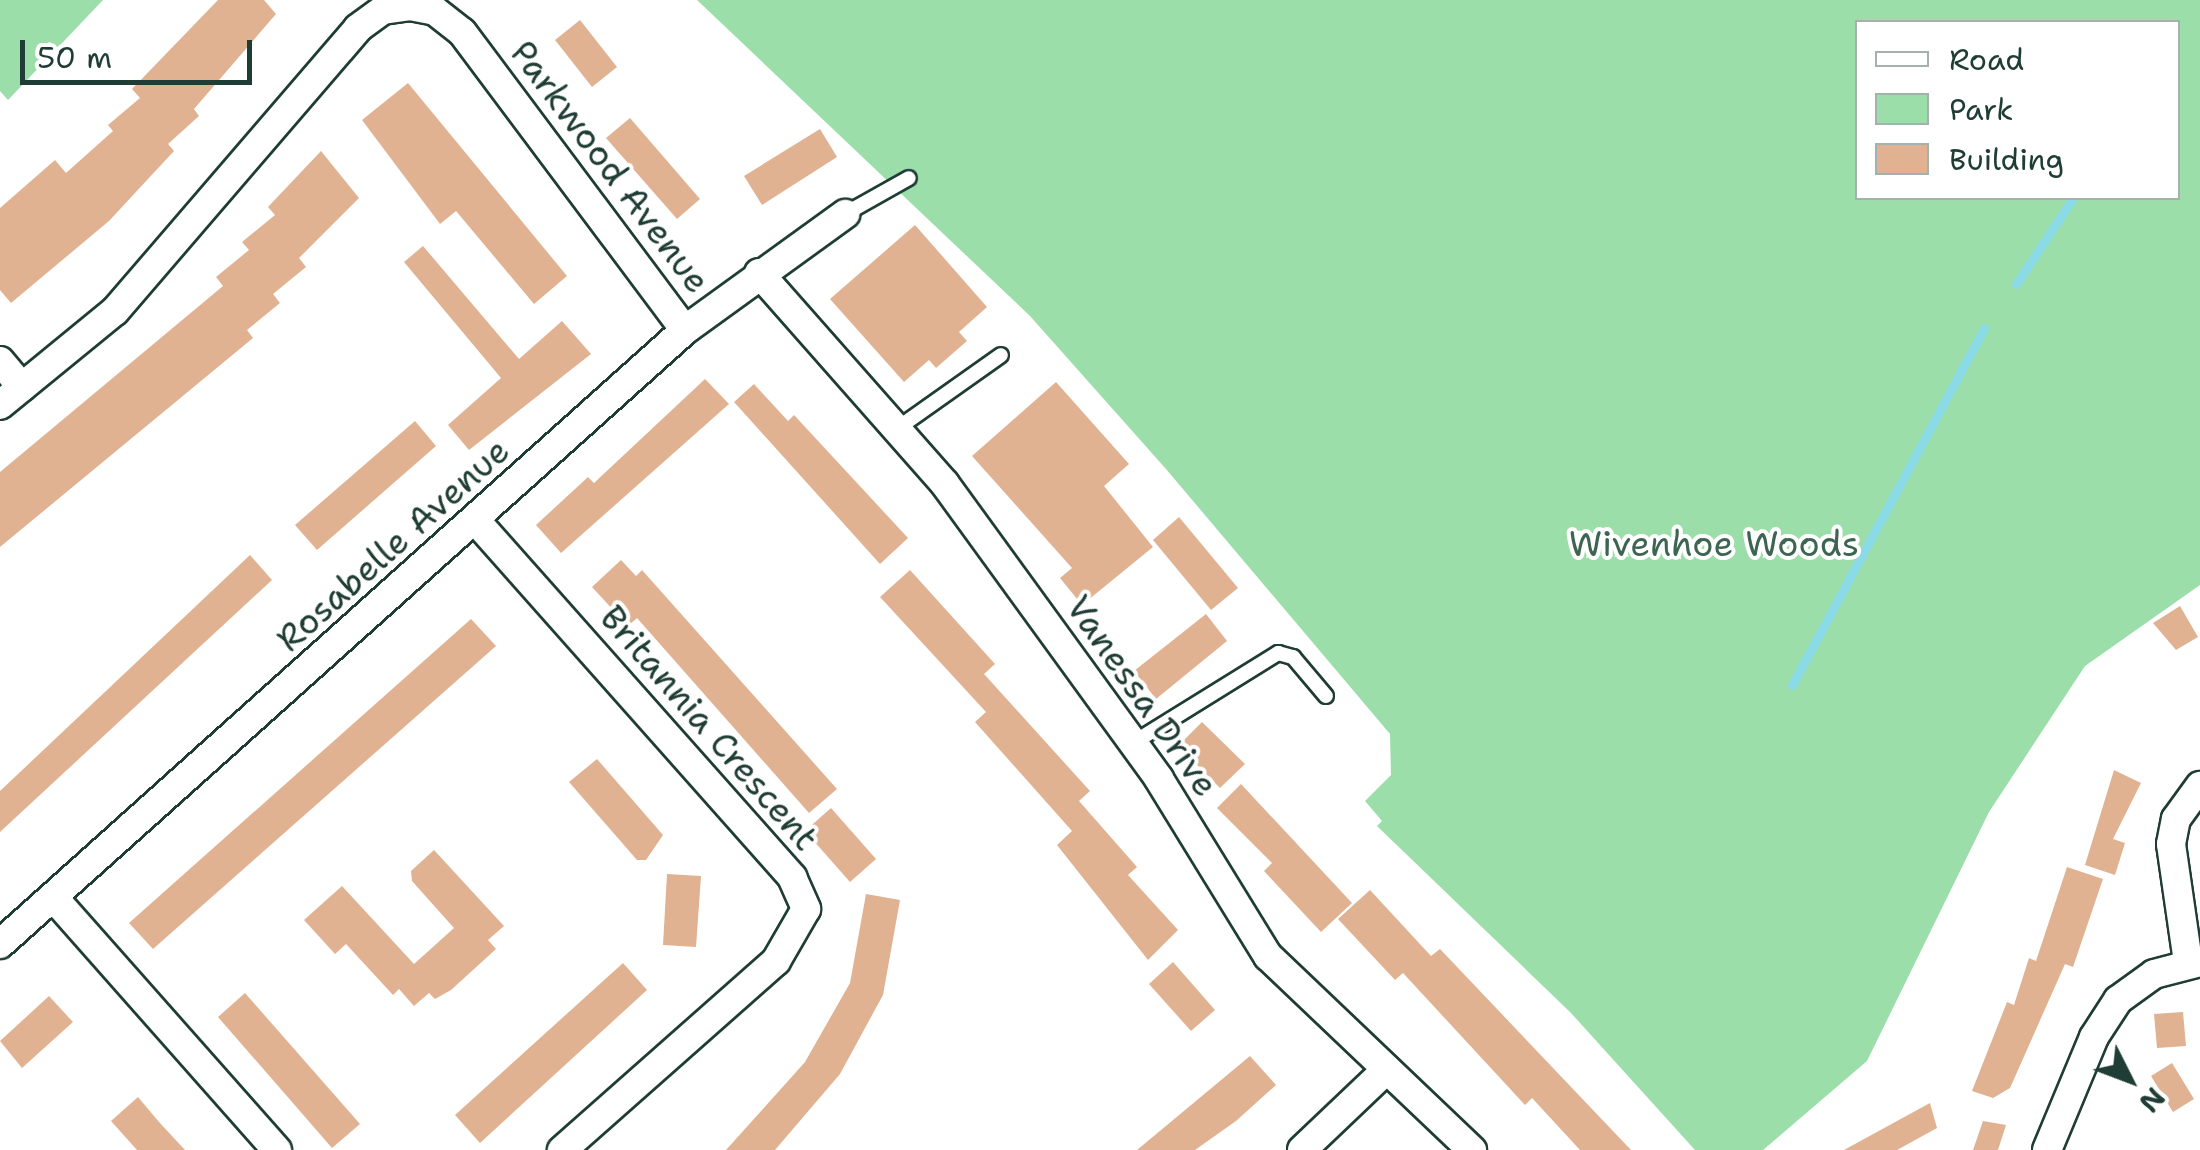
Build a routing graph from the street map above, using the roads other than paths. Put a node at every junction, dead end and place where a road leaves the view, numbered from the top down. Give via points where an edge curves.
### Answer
1 (909, 178) dead end
2 (845, 214) joint
3 (759, 273) junction
4 (685, 330) junction
5 (1001, 355) dead end
6 (0, 362) edge
7 (11, 396) edge
8 (898, 428) junction
9 (477, 522) junction
10 (1326, 696) dead end
11 (1133, 742) junction
12 (2200, 786) edge
13 (53, 897) junction
14 (0, 944) edge
15 (2194, 962) edge
16 (1386, 1070) junction
17 (277, 1150) edge
18 (562, 1150) edge
19 (1302, 1150) edge
20 (1472, 1150) edge
21 (2047, 1150) edge

1 - 2 lane
2 - 3 street, Rosabelle Avenue
3 - 4 street, Rosabelle Avenue
3 - 8 street, Vanessa Drive
4 - 7 street, Parkwood Avenue via 462,32 435,11 410,6 383,10 358,28 196,225 115,311
4 - 9 street, Rosabelle Avenue
5 - 8 lane
6 - 7 street
8 - 11 street, Vanessa Drive
9 - 13 street, Rosabelle Avenue
9 - 18 street, Britannia Crescent via 792,877 806,909 776,961
10 - 11 lane via 1293,658 1278,653
11 - 16 street, Vanessa Drive via 1268,956
12 - 15 street via 2176,819 2171,844
13 - 14 street, Rosabelle Avenue
13 - 17 street
15 - 21 street via 2118,1000 2094,1037
16 - 19 street
16 - 20 street, Vanessa Drive

